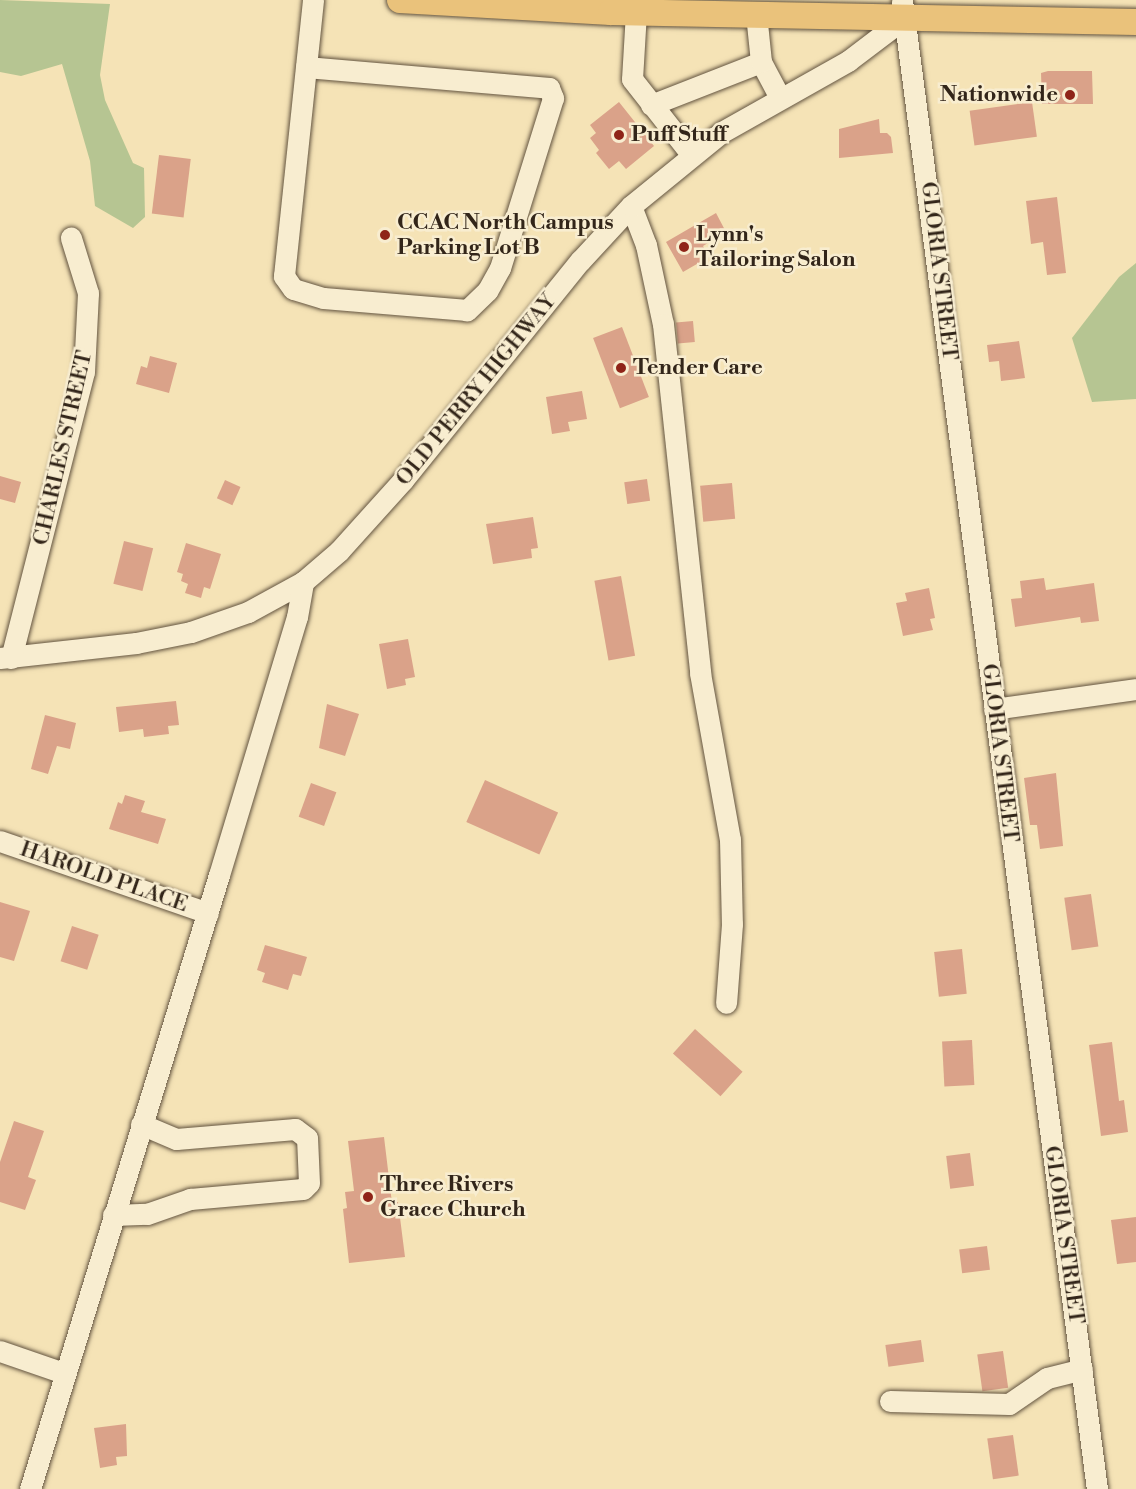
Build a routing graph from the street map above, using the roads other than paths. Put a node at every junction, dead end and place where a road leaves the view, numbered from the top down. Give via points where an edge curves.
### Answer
1 (313, 0) edge
2 (400, 0) edge
3 (904, 9) edge
4 (636, 12) junction
5 (756, 14) junction
6 (1136, 22) edge
7 (761, 62) junction
8 (306, 67) junction
9 (780, 97) junction
10 (651, 105) junction
11 (691, 154) junction
12 (631, 207) junction
13 (71, 238) dead end
14 (303, 582) junction
15 (4, 659) edge
16 (1136, 689) edge
17 (994, 709) junction
18 (0, 841) edge
19 (207, 912) junction
20 (726, 1003) dead end
21 (141, 1124) junction
22 (113, 1215) junction
23 (0, 1352) edge
24 (1082, 1369) junction
25 (64, 1373) junction
26 (890, 1401) dead end
27 (30, 1489) edge
28 (1098, 1489) edge

1 - 8 street
2 - 4 main road
3 - 5 main road
3 - 6 main road
3 - 9 street, OLD PERRY HIGHWAY via 848,61
3 - 17 street, GLORIA STREET
4 - 5 main road
4 - 10 street via 632,79
5 - 7 street
7 - 9 street
7 - 10 street
8 - 8 street via 549,88 554,98 500,268 487,291 467,310 323,298 293,289 284,276
9 - 11 street, OLD PERRY HIGHWAY
10 - 11 street
11 - 12 street, OLD PERRY HIGHWAY
12 - 14 street, OLD PERRY HIGHWAY via 580,261 403,480 339,551
12 - 20 street via 646,245 663,324 700,673 730,839 732,924
13 - 15 street, CHARLES STREET via 88,293 85,364
14 - 15 street, OLD PERRY HIGHWAY via 248,612 163,639
14 - 19 street via 297,617
16 - 17 street
17 - 24 street, GLORIA STREET
18 - 19 street, HAROLD PLACE
19 - 21 street
21 - 22 street
21 - 22 street via 176,1139 295,1129 307,1138 309,1183 303,1189 190,1199 147,1214
22 - 25 street
23 - 25 street
24 - 26 street via 1047,1378 1009,1404
24 - 28 street, GLORIA STREET
25 - 27 street

